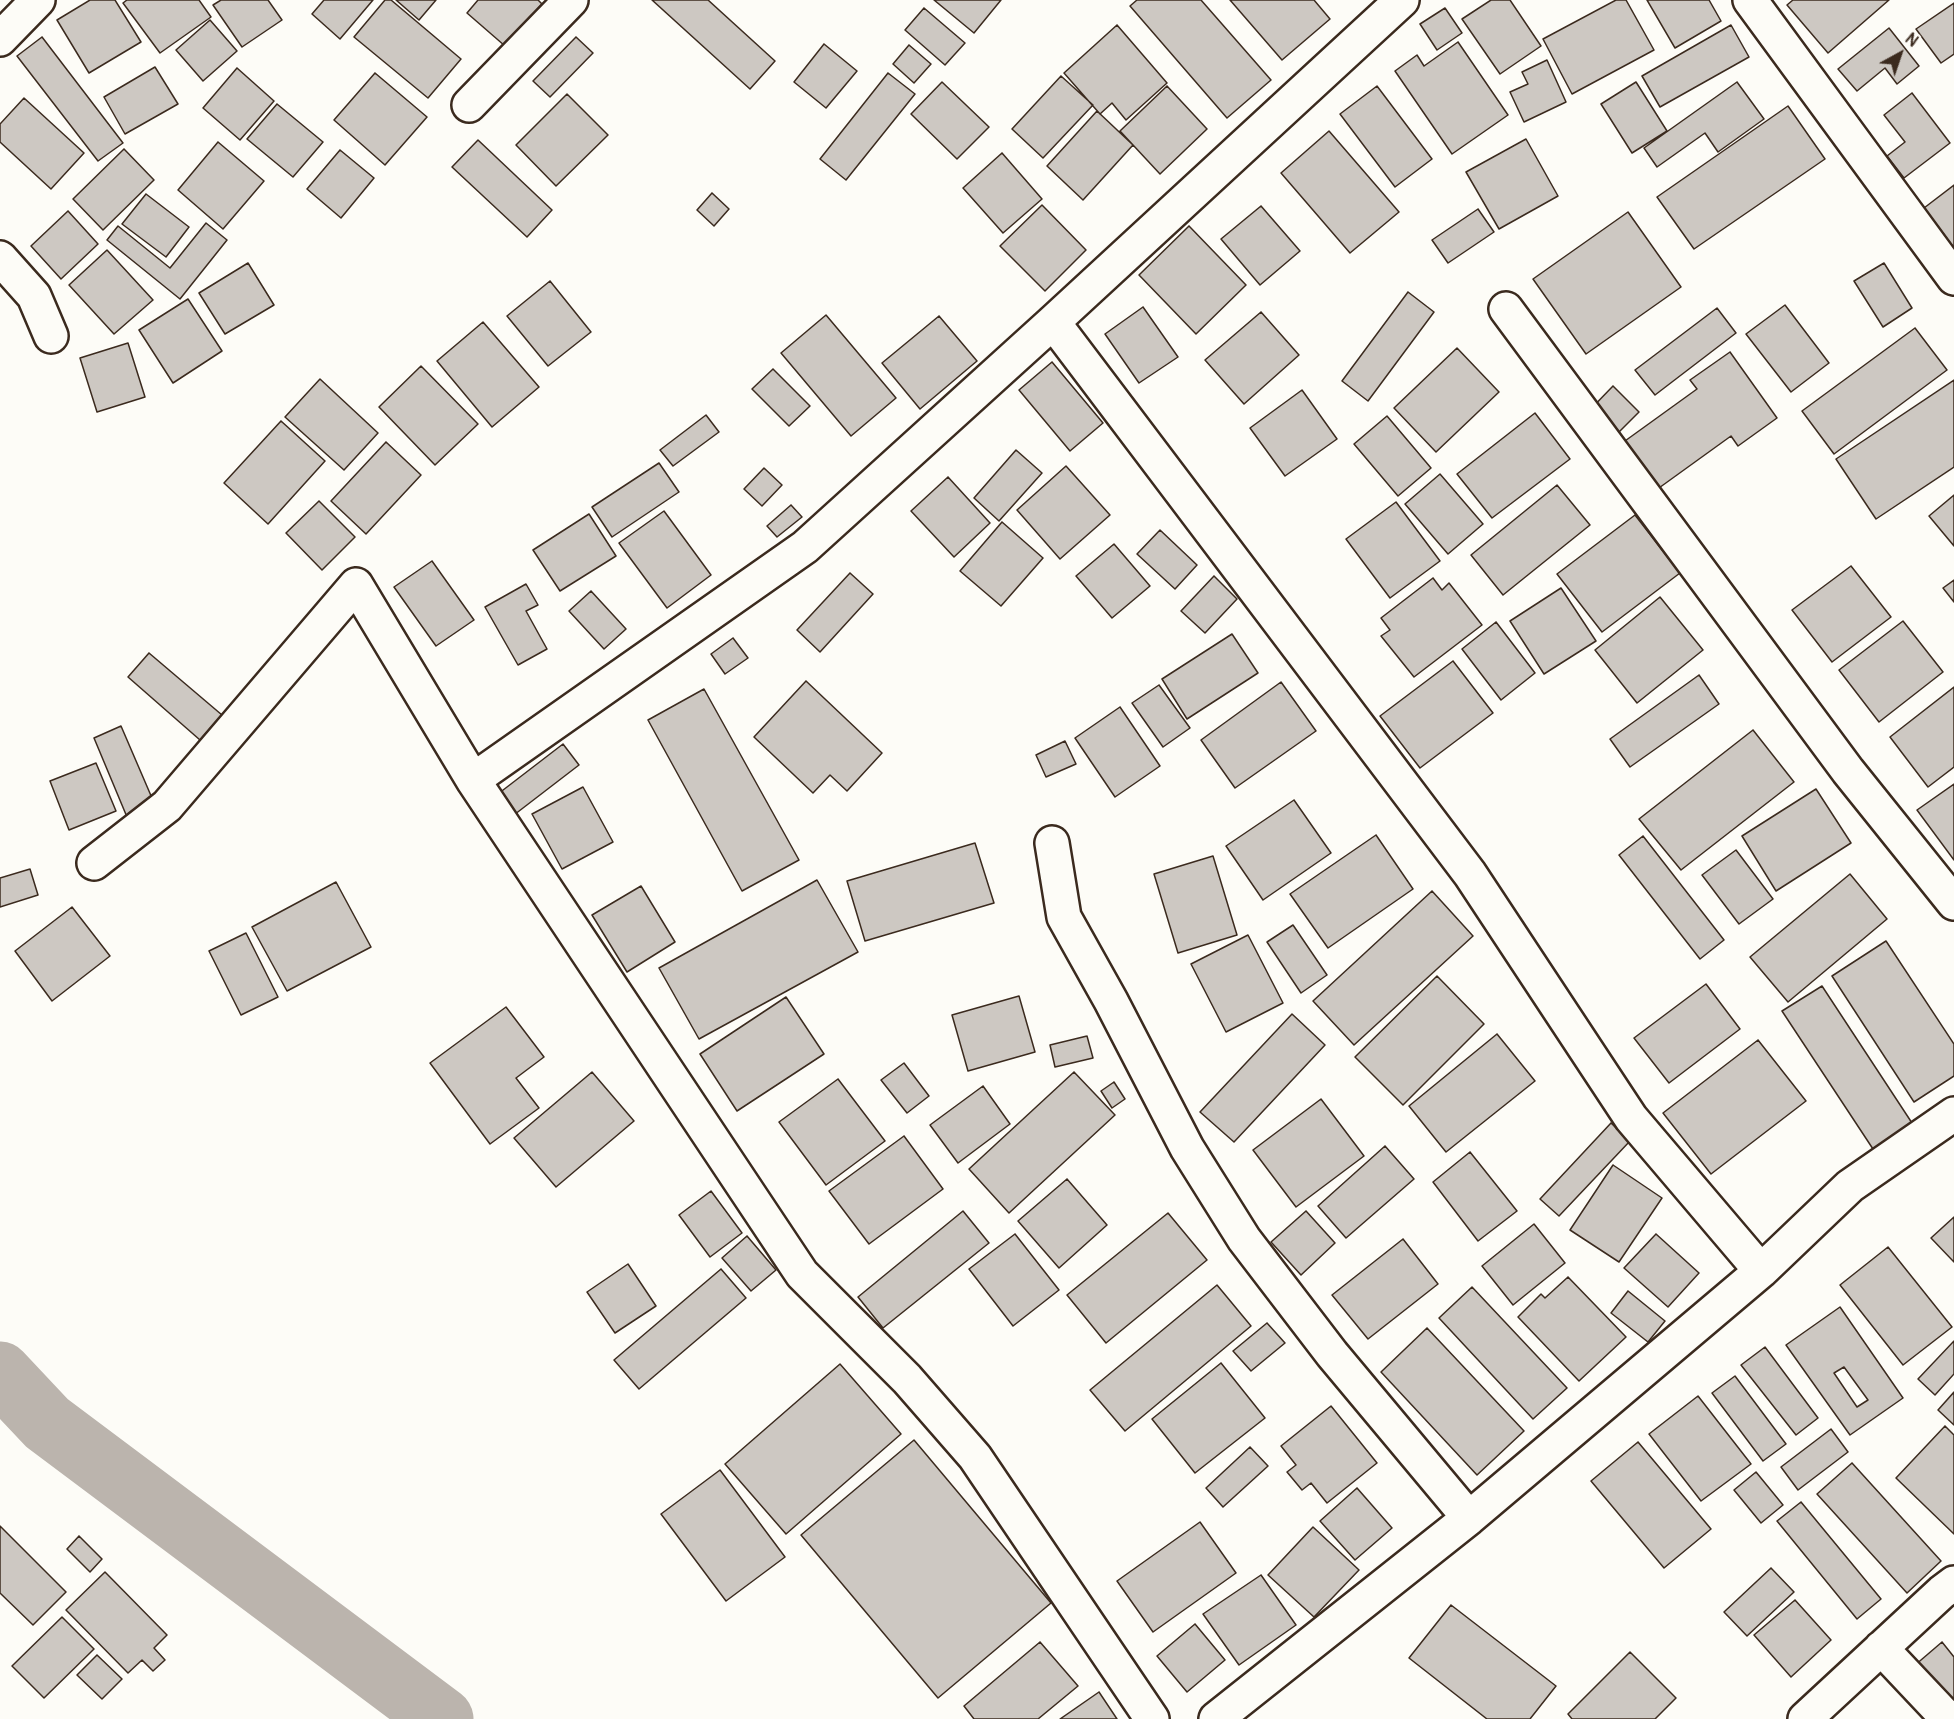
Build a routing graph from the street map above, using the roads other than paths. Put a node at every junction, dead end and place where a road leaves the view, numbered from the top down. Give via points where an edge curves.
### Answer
1 (38, 0) edge
2 (571, 0) edge
3 (1402, 0) edge
4 (1750, 0) edge
5 (0, 39) edge
6 (469, 105) dead end
7 (0, 258) edge
8 (1954, 278) edge
9 (1506, 309) dead end
10 (1053, 322) junction
11 (51, 336) dead end
12 (473, 780) junction
13 (1052, 843) dead end
14 (94, 863) dead end
15 (1954, 903) edge
16 (1954, 1114) edge
17 (1761, 1271) junction
18 (1470, 1518) junction
19 (1954, 1584) edge
20 (1881, 1648) junction
21 (1152, 1719) edge
22 (1216, 1719) edge
23 (1804, 1719) edge
24 (1948, 1719) edge

1 - 5 street
2 - 6 street
3 - 10 street
4 - 8 street
7 - 11 street via 34,296
9 - 15 street via 1848,771
10 - 12 street via 805,547
10 - 17 street via 1470,874 1631,1118
12 - 14 street via 356,585 167,806
12 - 21 street via 802,1274 907,1379 975,1457
13 - 18 street via 1064,917 1187,1148 1237,1229 1332,1354
16 - 17 street via 1850,1186
17 - 18 street
18 - 22 street
19 - 20 street
20 - 23 street
20 - 24 street

